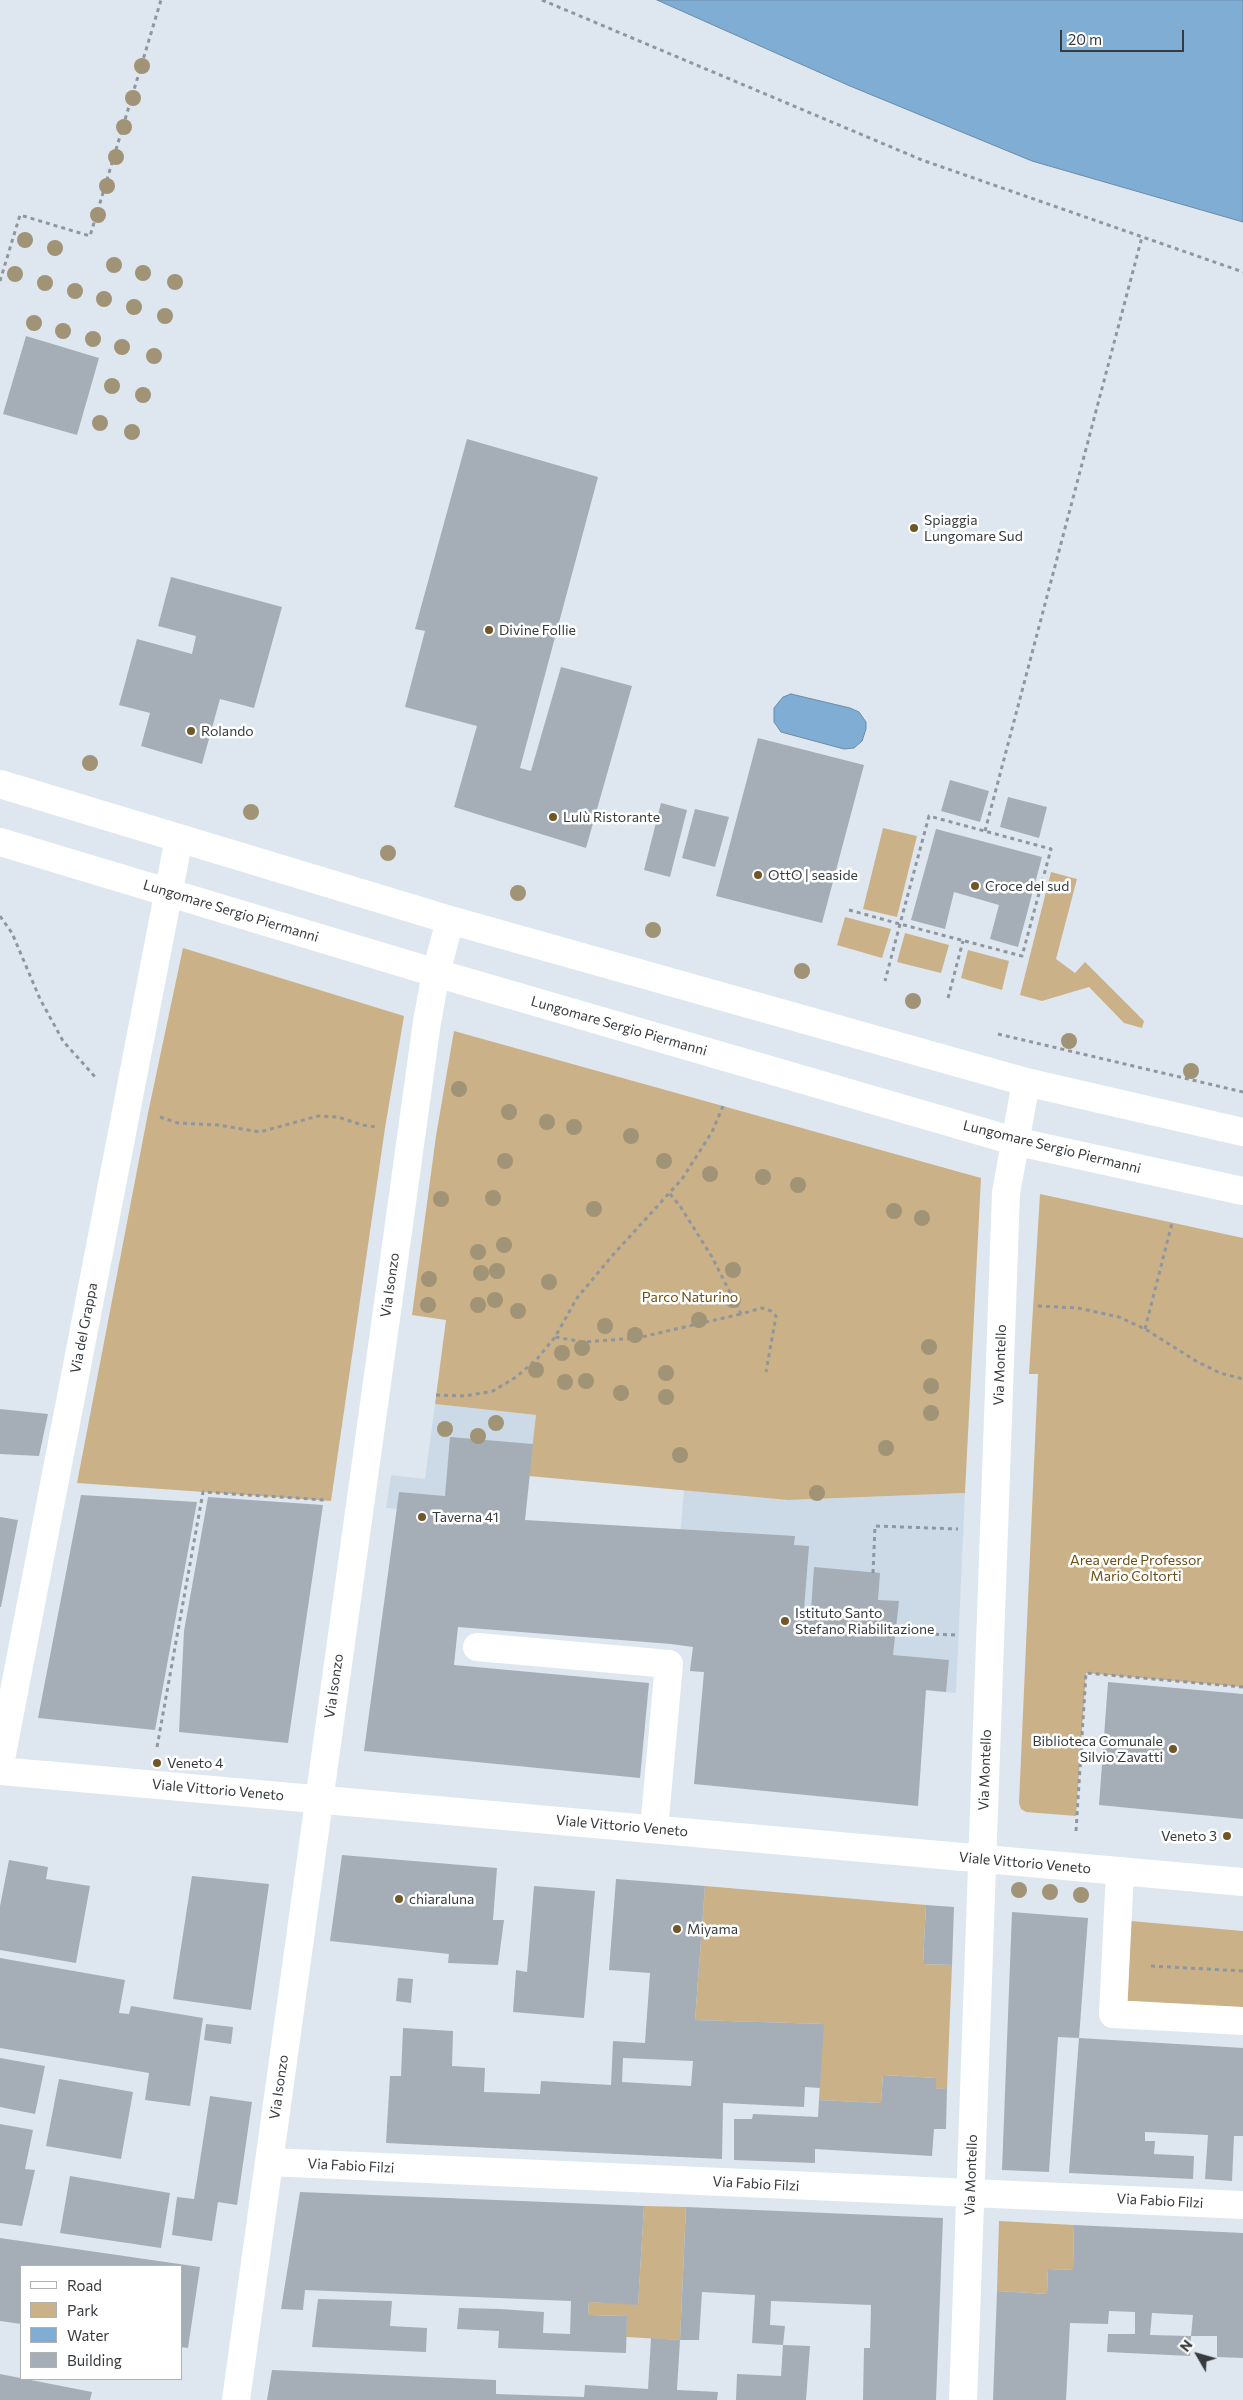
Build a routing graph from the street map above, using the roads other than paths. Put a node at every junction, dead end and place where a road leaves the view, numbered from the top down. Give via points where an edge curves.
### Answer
1 (0, 784) edge
2 (179, 838) junction
3 (0, 842) edge
4 (169, 892) junction
5 (450, 920) junction
6 (436, 973) junction
7 (1026, 1082) junction
8 (1243, 1132) edge
9 (1014, 1141) junction
10 (1243, 1191) edge
11 (477, 1647) dead end
12 (0, 1764) edge
13 (0, 1771) edge
14 (318, 1799) junction
15 (654, 1829) junction
16 (982, 1859) junction
17 (1120, 1871) junction
18 (1243, 1882) edge
19 (1243, 2021) edge
20 (269, 2162) junction
21 (970, 2193) junction
22 (1243, 2205) edge
23 (236, 2400) edge
24 (963, 2400) edge

1 - 2 street
2 - 4 street, Via del Grappa
2 - 5 street
3 - 4 street, Lungomare Sergio Piermanni
4 - 6 street, Lungomare Sergio Piermanni
4 - 12 street, Via del Grappa
5 - 6 street, Via Isonzo
5 - 7 street
6 - 9 street, Lungomare Sergio Piermanni
6 - 14 street, Via Isonzo via 412,1123
7 - 8 street
7 - 9 street, Via Montello
9 - 10 street, Lungomare Sergio Piermanni
9 - 16 street, Via Montello via 1006,1193
11 - 15 street via 669,1664
13 - 14 street, Viale Vittorio Veneto
14 - 15 street, Viale Vittorio Veneto
14 - 20 street, Via Isonzo
15 - 16 street, Viale Vittorio Veneto
16 - 17 street, Viale Vittorio Veneto
16 - 21 street, Via Montello
17 - 18 street, Viale Vittorio Veneto
17 - 19 street via 1113,2014
20 - 21 street, Via Fabio Filzi
20 - 23 street, Via Isonzo
21 - 22 street, Via Fabio Filzi
21 - 24 street, Via Montello

